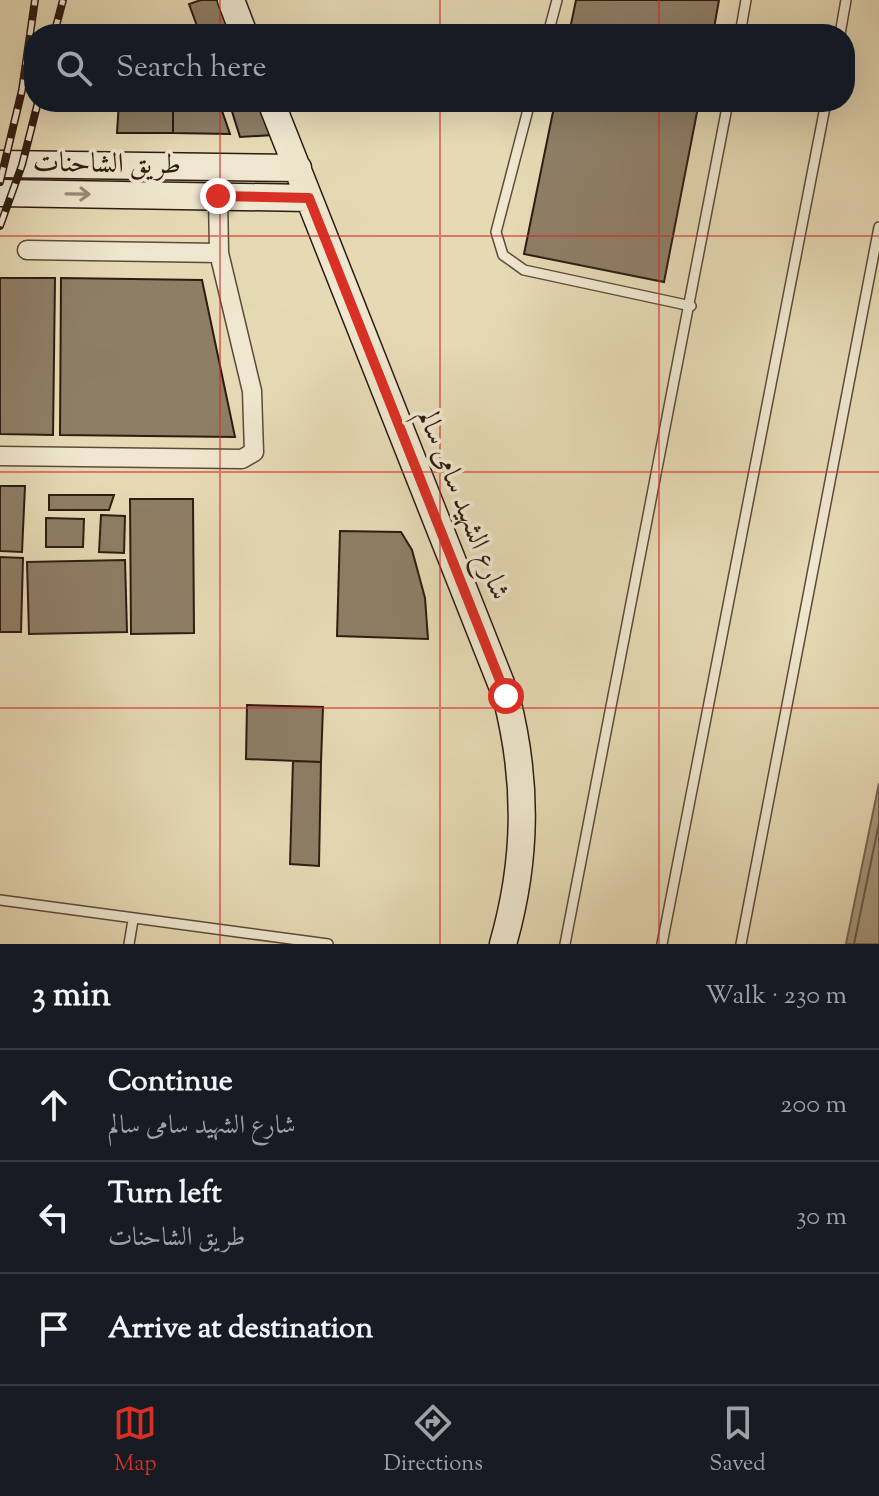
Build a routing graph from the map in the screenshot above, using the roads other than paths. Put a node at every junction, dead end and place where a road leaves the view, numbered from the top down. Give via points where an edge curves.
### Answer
1 (231, 0) edge
2 (557, 0) edge
3 (746, 0) edge
4 (846, 0) edge
5 (240, 24) edge
6 (551, 24) edge
7 (742, 24) edge
8 (842, 24) edge
9 (275, 112) edge
10 (527, 112) edge
11 (726, 112) edge
12 (824, 112) edge
13 (0, 164) edge
14 (298, 168) junction
15 (0, 193) edge
16 (218, 196) junction
17 (309, 198) junction
18 (879, 227) edge
19 (27, 250) dead end
20 (219, 253) junction
21 (691, 306) junction
22 (0, 456) edge
23 (0, 900) edge
24 (133, 920) junction
25 (129, 944) edge
26 (328, 944) edge
27 (503, 944) edge
28 (565, 944) edge
29 (662, 944) edge
30 (741, 944) edge

1 - 5 main road
2 - 6 lane
3 - 7 lane
4 - 8 lane
9 - 14 main road, شارع الشهيد سامى سالم
10 - 21 lane via 496,232 503,255 524,270
11 - 21 lane
12 - 29 lane
13 - 14 main road, طريق الشاحنات
14 - 17 main road, شارع الشهيد سامى سالم
15 -> 16 main road, طريق الشاحنات
16 - 17 main road, طريق الشاحنات
16 - 20 street
17 - 27 main road, شارع الشهيد سامى سالم via 506,696 521,766 524,822 516,893
18 - 30 lane
19 - 20 street
20 - 22 street via 252,391 254,452 242,459
21 - 28 lane
23 - 24 lane
24 - 25 lane
24 - 26 lane

